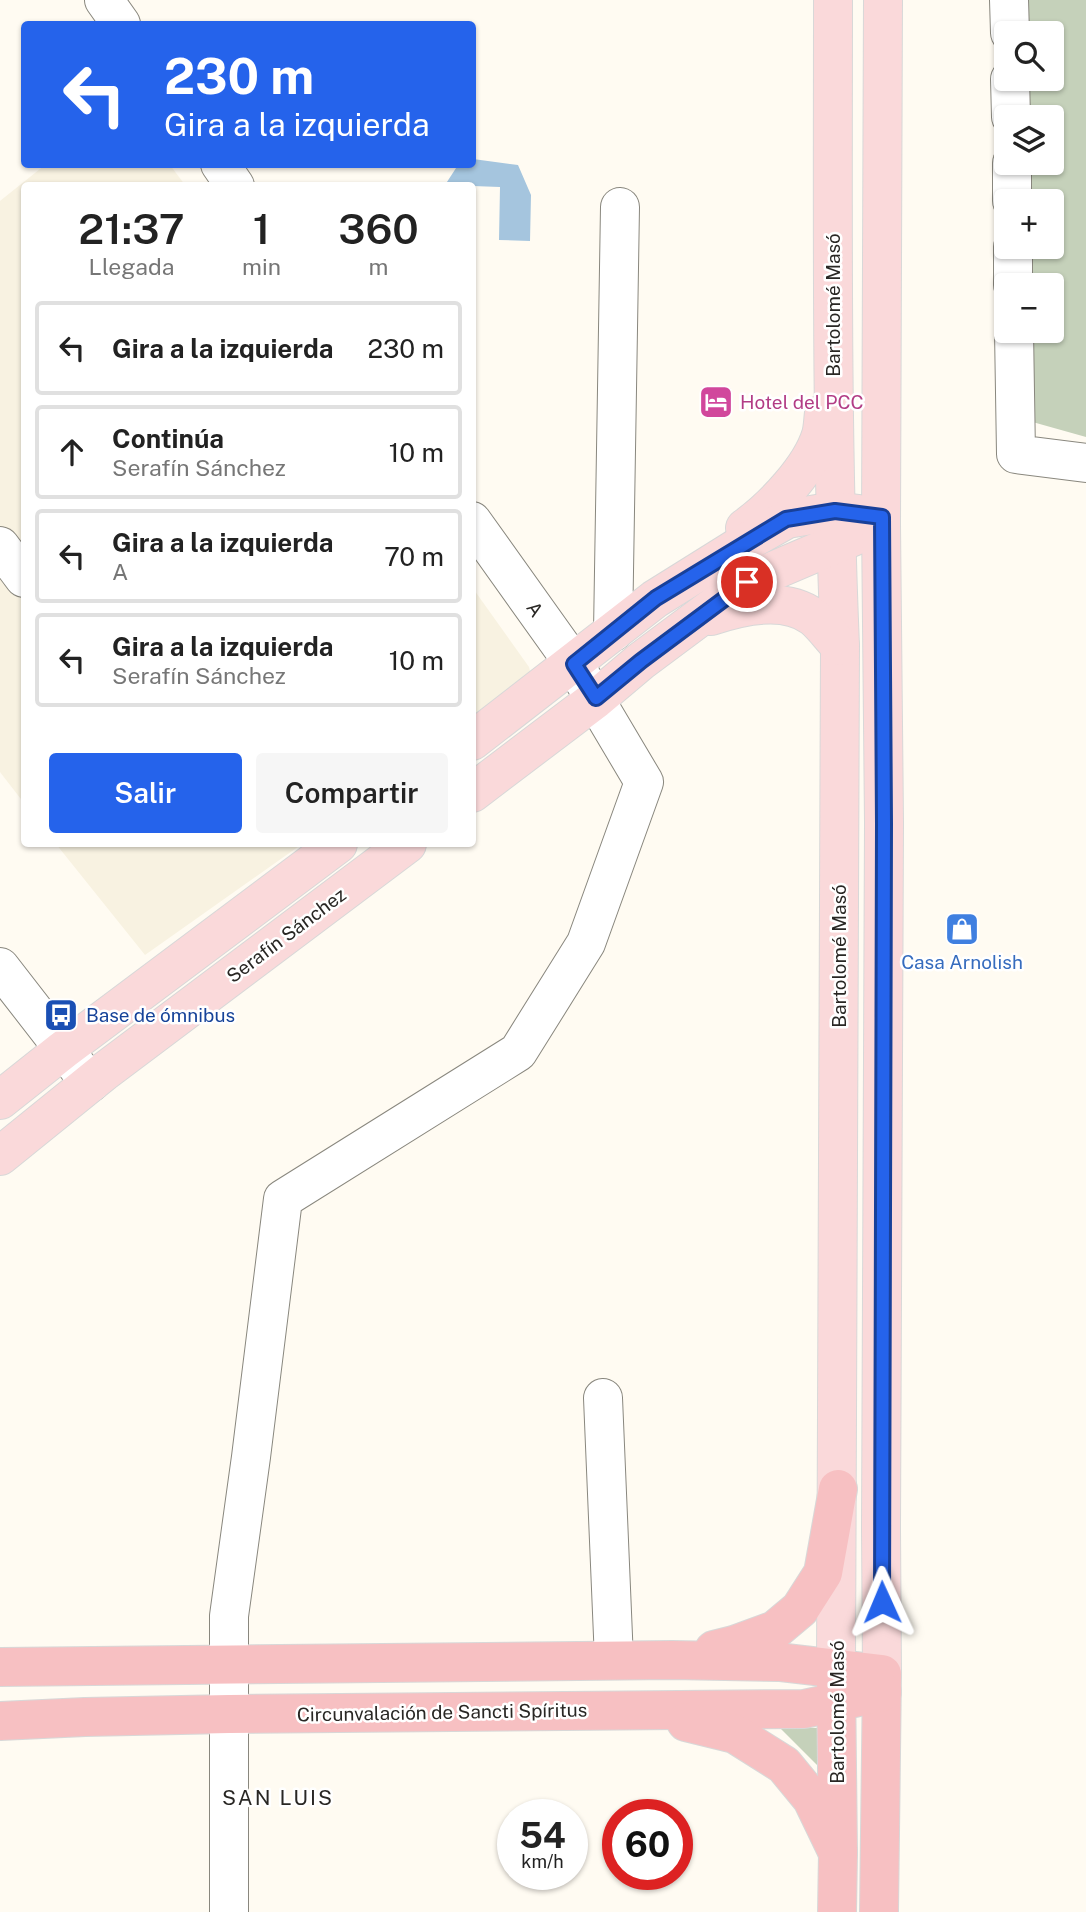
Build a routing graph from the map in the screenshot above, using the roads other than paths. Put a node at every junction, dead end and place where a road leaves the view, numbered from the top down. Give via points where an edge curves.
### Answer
1 (104, 0) edge
2 (833, 0) edge
3 (883, 0) edge
4 (1009, 0) edge
5 (119, 21) edge
6 (1010, 21) edge
7 (620, 207) dead end
8 (1014, 343) edge
9 (833, 366) junction
10 (1086, 463) edge
11 (882, 520) junction
12 (476, 527) edge
13 (835, 528) junction
14 (0, 547) edge
15 (21, 574) edge
16 (656, 598) junction
17 (696, 621) junction
18 (613, 632) junction
19 (840, 646) junction
20 (574, 664) junction
21 (596, 698) junction
22 (476, 738) edge
23 (476, 790) edge
24 (334, 847) edge
25 (403, 847) edge
26 (0, 967) edge
27 (63, 1050) junction
28 (90, 1083) junction
29 (0, 1100) edge
30 (0, 1156) edge
31 (603, 1398) dead end
32 (838, 1489) junction
33 (614, 1660) junction
34 (671, 1660) junction
35 (229, 1664) junction
36 (0, 1667) edge
37 (882, 1683) junction
38 (836, 1686) junction
39 (598, 1710) junction
40 (229, 1714) junction
41 (0, 1721) edge
42 (838, 1853) junction
43 (229, 1912) edge
44 (837, 1912) edge
45 (879, 1912) edge

1 - 5 street
2 - 9 main road, Bartolomé Masó
3 - 11 main road
4 - 6 street
7 - 18 street
8 - 10 street via 1016,454
9 - 13 main road, Bartolomé Masó
9 - 16 main road via 821,436 804,468 752,523
11 - 13 main road
11 - 37 main road
12 - 20 street, A
13 - 16 main road via 786,519
13 - 17 main road via 747,582
13 - 19 main road, Bartolomé Masó
14 - 15 street
16 - 18 main road
17 - 19 main road via 756,604 793,607 812,617
17 - 21 main road
18 - 20 main road
19 - 32 main road, Bartolomé Masó
20 - 21 street, A
20 - 22 main road
21 - 23 main road
21 - 35 street, A via 644,782 586,943 518,1052 283,1199 229,1616
24 - 27 main road
25 - 28 main road, Serafín Sánchez
26 - 27 street
27 - 28 street
27 - 29 main road
28 - 30 main road, Serafín Sánchez
31 - 33 street
32 - 34 highway via 823,1573 800,1609 775,1630
32 - 38 main road, Bartolomé Masó
33 - 34 highway, Circunvalación de Sancti Spíritus
33 - 35 highway, Circunvalación de Sancti Spíritus
34 - 38 highway, Circunvalación de Sancti Spíritus via 779,1662
35 - 36 highway, Circunvalación de Sancti Spíritus
35 - 40 street
37 - 38 highway, Circunvalación de Sancti Spíritus
37 - 45 highway
38 - 39 highway, Circunvalación de Sancti Spíritus via 804,1709
38 - 42 highway, Bartolomé Masó
39 - 40 highway, Circunvalación de Sancti Spíritus
39 - 42 highway via 665,1717 735,1734 785,1765 812,1799
40 - 41 highway, Circunvalación de Sancti Spíritus
40 - 43 street
42 - 44 highway, Bartolomé Masó

